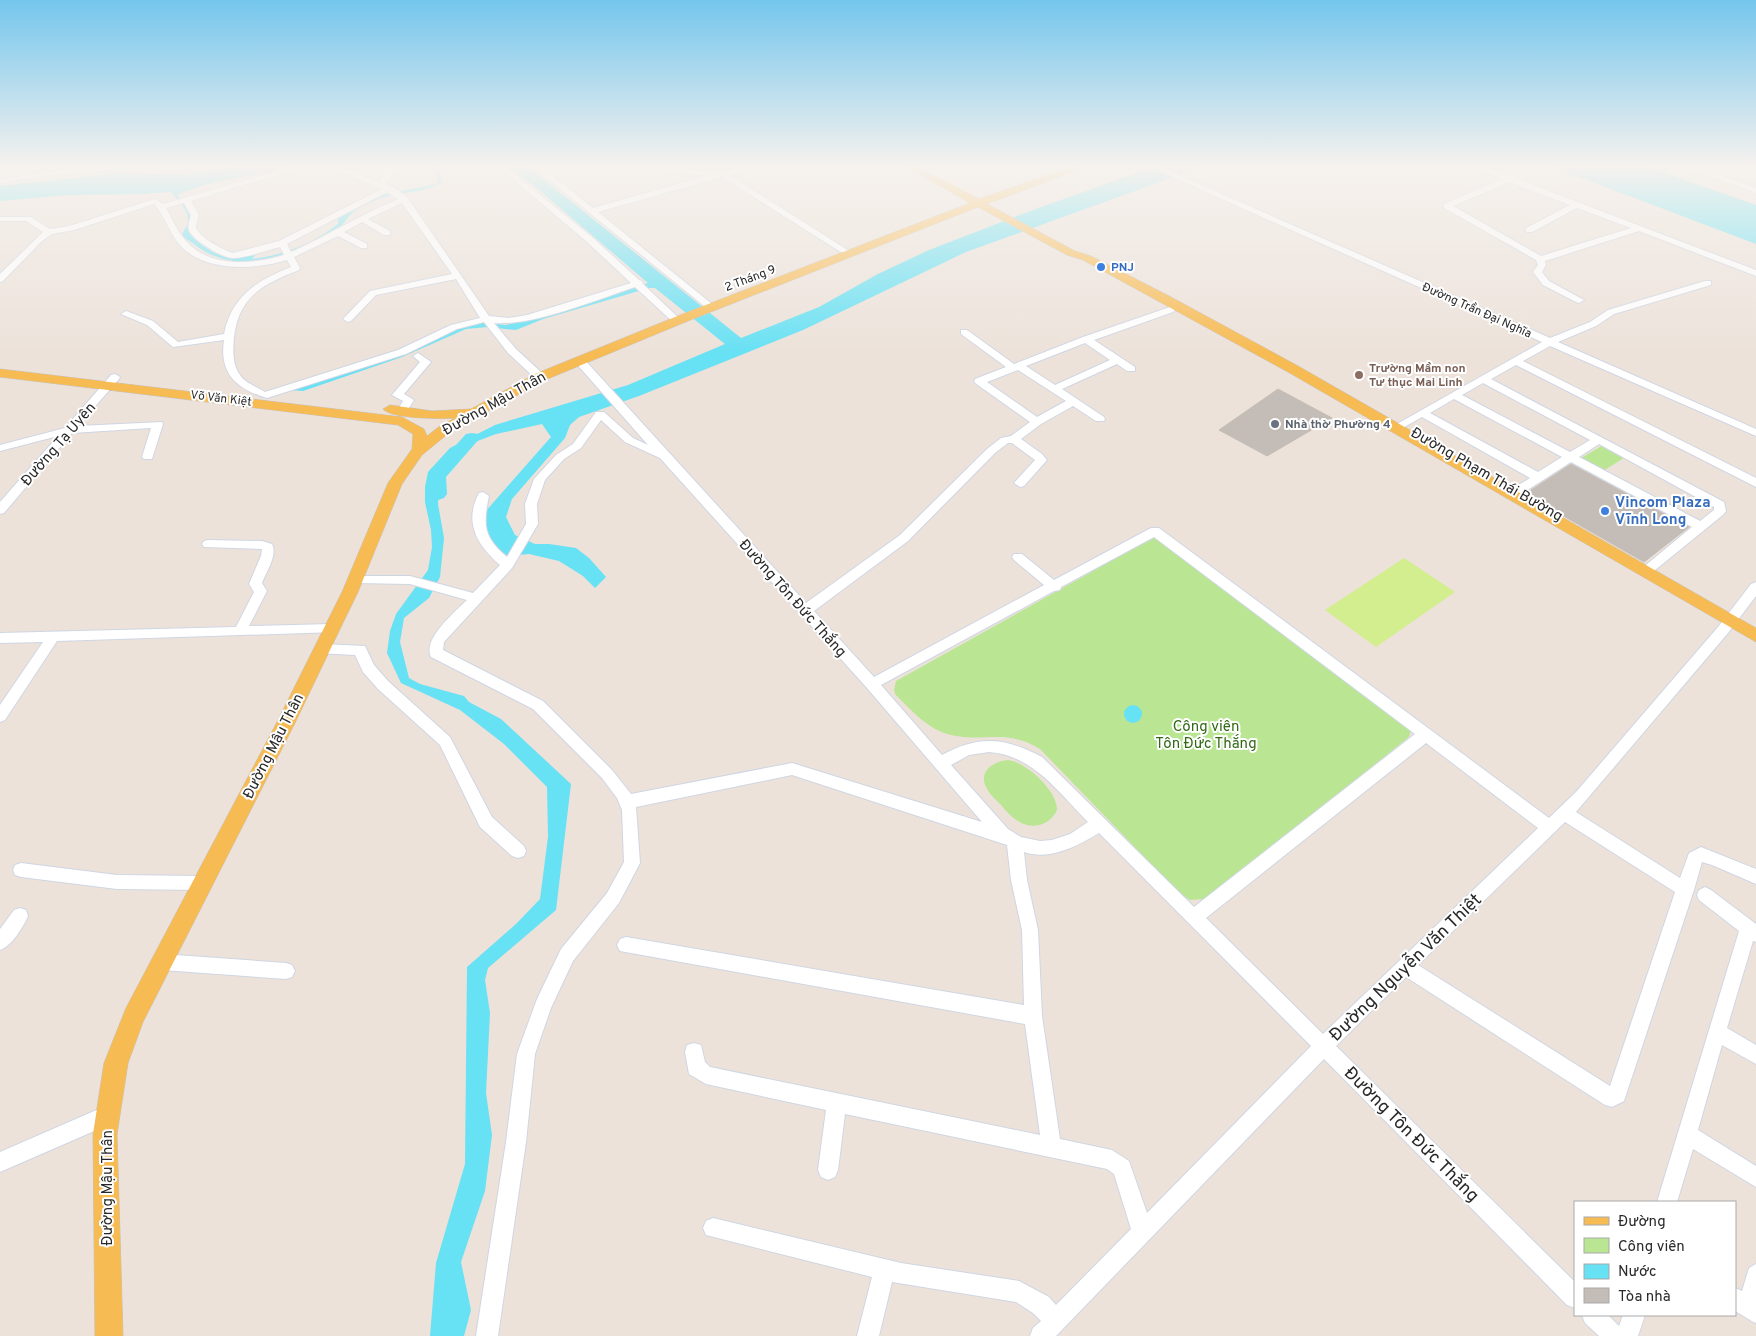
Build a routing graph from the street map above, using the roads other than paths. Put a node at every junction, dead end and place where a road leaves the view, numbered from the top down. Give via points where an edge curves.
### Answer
1 (43, 228) edge
2 (70, 228) edge
3 (174, 228) edge
4 (192, 228) edge
5 (315, 228) edge
6 (344, 228) edge
7 (352, 228) edge
8 (379, 228) edge
9 (421, 228) edge
10 (576, 228) edge
11 (613, 228) edge
12 (809, 228) edge
13 (915, 228) edge
14 (1027, 228) edge
15 (1291, 228) edge
16 (1486, 228) edge
17 (1532, 228) edge
18 (1640, 228) edge
19 (1641, 228) edge
20 (1529, 230) dead end
21 (49, 232) junction
22 (338, 232) junction
23 (360, 233) dead end
24 (387, 233) dead end
25 (283, 244) junction
26 (364, 246) dead end
27 (850, 254) junction
28 (290, 255) junction
29 (1540, 259) junction
30 (1756, 272) edge
31 (458, 276) junction
32 (0, 279) edge
33 (639, 283) junction
34 (1708, 283) dead end
35 (1579, 300) dead end
36 (711, 308) junction
37 (1174, 308) junction
38 (126, 314) dead end
39 (348, 319) dead end
40 (680, 319) junction
41 (486, 320) junction
42 (964, 332) dead end
43 (230, 336) junction
44 (1086, 339) junction
45 (1549, 342) junction
46 (418, 356) dead end
47 (1118, 360) junction
48 (1516, 361) junction
49 (584, 366) junction
50 (1016, 367) junction
51 (1131, 369) dead end
52 (1, 373) edge
53 (43, 377) junction
54 (540, 377) junction
55 (1483, 379) junction
56 (112, 381) junction
57 (1054, 389) junction
58 (264, 395) junction
59 (1454, 395) junction
60 (1074, 401) junction
61 (1423, 413) junction
62 (404, 415) junction
63 (1100, 419) dead end
64 (441, 422) junction
65 (1036, 422) junction
66 (1395, 428) junction
67 (69, 430) junction
68 (1756, 433) edge
69 (1014, 439) junction
70 (1599, 439) junction
71 (0, 448) edge
72 (419, 450) junction
73 (148, 457) dead end
74 (665, 457) junction
75 (1436, 457) junction
76 (1570, 457) junction
77 (1538, 478) junction
78 (1020, 483) dead end
79 (1756, 483) edge
80 (1511, 495) junction
81 (483, 496) dead end
82 (0, 510) edge
83 (1701, 527) junction
84 (208, 544) dead end
85 (1018, 557) dead end
86 (508, 566) junction
87 (1644, 572) junction
88 (355, 579) junction
89 (1055, 587) junction
90 (1756, 587) edge
91 (476, 598) junction
92 (805, 611) junction
93 (1726, 625) junction
94 (332, 629) junction
95 (240, 631) junction
96 (54, 636) junction
97 (1756, 636) edge
98 (0, 638) edge
99 (322, 649) junction
100 (1756, 649) edge
101 (872, 684) junction
102 (0, 716) edge
103 (1426, 734) junction
104 (941, 762) junction
105 (626, 802) junction
106 (1564, 813) junction
107 (1099, 824) junction
108 (1549, 827) junction
109 (1011, 840) junction
110 (518, 850) dead end
111 (21, 870) dead end
112 (1756, 877) edge
113 (202, 883) junction
114 (1686, 890) junction
115 (1705, 895) dead end
116 (20, 916) dead end
117 (1193, 918) junction
118 (1752, 931) edge
119 (0, 942) edge
120 (626, 945) dead end
121 (162, 962) junction
122 (1404, 966) junction
123 (286, 971) dead end
124 (1033, 1016) junction
125 (1717, 1032) junction
126 (1324, 1045) junction
127 (694, 1052) dead end
128 (1756, 1055) edge
129 (837, 1102) junction
130 (108, 1115) junction
131 (1687, 1134) junction
132 (1052, 1148) junction
133 (0, 1162) edge
134 (828, 1170) dead end
135 (1756, 1176) edge
136 (1667, 1201) edge
137 (713, 1228) dead end
138 (1142, 1231) junction
139 (884, 1270) junction
140 (1756, 1275) edge
141 (1574, 1296) edge
142 (1747, 1307) edge
143 (1594, 1316) edge
144 (1634, 1316) edge
145 (1055, 1321) junction
146 (109, 1336) edge
147 (487, 1336) edge
148 (868, 1336) edge
149 (1041, 1336) edge
150 (1614, 1336) edge
151 (1627, 1336) edge

1 - 21 street
2 - 21 street
3 - 28 street via 183,243 207,259 259,264
4 - 25 street via 220,252 233,256
5 - 25 street
6 - 22 street
7 - 23 street
8 - 24 street
9 - 31 street
10 - 33 street
11 - 36 street
12 - 27 street
13 - 27 main road, 2 Tháng 9
14 - 37 main road, Đường Phạm Thái Bường via 1071,253 1079,262
15 - 45 street, Đường Trần Đại Nghĩa
16 - 29 street
17 - 20 street
18 - 29 street
19 - 30 street
21 - 32 street via 38,239
22 - 26 street
22 - 28 street
25 - 28 street
27 - 36 main road, 2 Tháng 9
28 - 43 street via 296,268 250,291 237,305
29 - 35 street via 1542,265 1537,272 1546,283
31 - 39 street via 373,293
31 - 41 street
33 - 40 street
33 - 41 street via 528,318
34 - 45 street via 1611,312 1593,324
36 - 40 main road, 2 Tháng 9
37 - 44 street
37 - 66 main road, Đường Phạm Thái Bường via 1293,368
37 - 75 main road, Đường Phạm Thái Bường
38 - 43 street via 150,323 176,345
40 - 49 main road, Đường Mậu Thân
41 - 54 street
41 - 58 street via 454,327 402,352
42 - 50 street
43 - 58 street via 229,360 236,378
44 - 47 street
44 - 50 street
45 - 48 street
45 - 68 street, Đường Trần Đại Nghĩa
46 - 62 street via 426,362 396,396 409,400
47 - 51 street
47 - 57 street
48 - 55 street
48 - 79 street
49 - 54 main road, Đường Mậu Thân
49 - 74 street, Đường Tôn Đức Thắng
50 - 57 street
50 - 65 street via 979,381
52 - 53 main road, Võ Văn Kiệt
53 - 56 main road, Võ Văn Kiệt
53 - 56 main road, Võ Văn Kiệt via 68,371
54 - 64 main road, Đường Mậu Thân via 478,411
55 - 59 street
55 - 70 street
56 - 58 main road, Võ Văn Kiệt
56 - 62 main road, Võ Văn Kiệt
56 - 67 street, Đường Tạ Uyên
57 - 60 street
58 - 62 main road, Võ Văn Kiệt
59 - 61 street
59 - 76 street
60 - 63 street
60 - 65 street
61 - 66 street
61 - 77 street
62 - 64 main road
62 - 72 main road via 419,432
64 - 72 main road, Đường Mậu Thân
65 - 69 street
66 - 75 main road, Đường Phạm Thái Bường
67 - 71 street
67 - 73 street via 158,424
67 - 82 street, Đường Tạ Uyên
69 - 78 street via 1041,460
69 - 92 street via 1005,440 991,451 904,538
70 - 76 street
70 - 83 street via 1716,502 1721,510
72 - 88 main road, Đường Mậu Thân via 395,483
74 - 86 street via 629,440 600,414 575,448 544,472 529,507 532,524
74 - 92 street, Đường Tôn Đức Thắng
75 - 80 main road, Đường Phạm Thái Bường
75 - 93 main road, Đường Phạm Thái Bường
76 - 77 street
76 - 83 street
77 - 80 street
80 - 87 main road, Đường Phạm Thái Bường
81 - 86 street via 478,531 487,547
83 - 87 street
84 - 95 street via 268,547 255,584 260,591
85 - 89 street
86 - 91 street
87 - 93 main road, Đường Phạm Thái Bường
88 - 91 street via 410,580
88 - 94 main road, Đường Mậu Thân
89 - 101 street
89 - 103 street via 1156,531
90 - 93 street, Đường Nguyễn Văn Thiệt
91 - 105 street via 437,641 436,653 538,705 607,774
92 - 101 street, Đường Tôn Đức Thắng
93 - 97 main road, Đường Phạm Thái Bường
93 - 100 main road, Đường Phạm Thái Bường
93 - 106 street, Đường Nguyễn Văn Thiệt
94 - 95 street
94 - 99 main road, Đường Mậu Thân
95 - 96 street
96 - 98 street
96 - 102 street
99 - 110 street via 360,650 368,668 383,685 446,741 486,822
99 - 113 main road, Đường Mậu Thân
101 - 104 street, Đường Tôn Đức Thắng
103 - 108 street
103 - 117 street
104 - 107 street, Đường Tôn Đức Thắng via 985,745 1019,751 1037,761
104 - 109 street, Đường Tôn Đức Thắng
105 - 109 street via 792,769
105 - 147 street via 630,810 632,863 613,898 567,955 543,1005 526,1054
106 - 108 street, Đường Nguyễn Văn Thiệt
106 - 114 street
107 - 109 street via 1071,842 1050,848 1027,847
107 - 117 street, Đường Tôn Đức Thắng
108 - 122 street, Đường Nguyễn Văn Thiệt
109 - 124 street via 1030,930
111 - 113 street via 117,882
112 - 114 street via 1701,854 1695,858
113 - 121 main road, Đường Mậu Thân
114 - 122 street via 1612,1098
115 - 118 street
116 - 119 street
117 - 126 street, Đường Tôn Đức Thắng
118 - 125 street
120 - 124 street
121 - 123 street
121 - 130 main road, Đường Mậu Thân via 134,1016 116,1063
122 - 126 street, Đường Nguyễn Văn Thiệt
124 - 132 street
125 - 128 street
125 - 131 street
126 - 138 street, Đường Nguyễn Văn Thiệt
126 - 141 street, Đường Tôn Đức Thắng
127 - 129 street via 696,1067 706,1074
129 - 132 street
129 - 134 street
130 - 133 street
130 - 146 main road, Đường Mậu Thân via 105,1134
131 - 135 street
131 - 136 street
132 - 138 street via 1112,1160 1122,1168
137 - 139 street
138 - 145 street, Đường Nguyễn Văn Thiệt
139 - 145 street via 1019,1292 1041,1305
139 - 148 street
140 - 142 street
143 - 150 street
144 - 151 street
145 - 149 street, Đường Nguyễn Văn Thiệt

